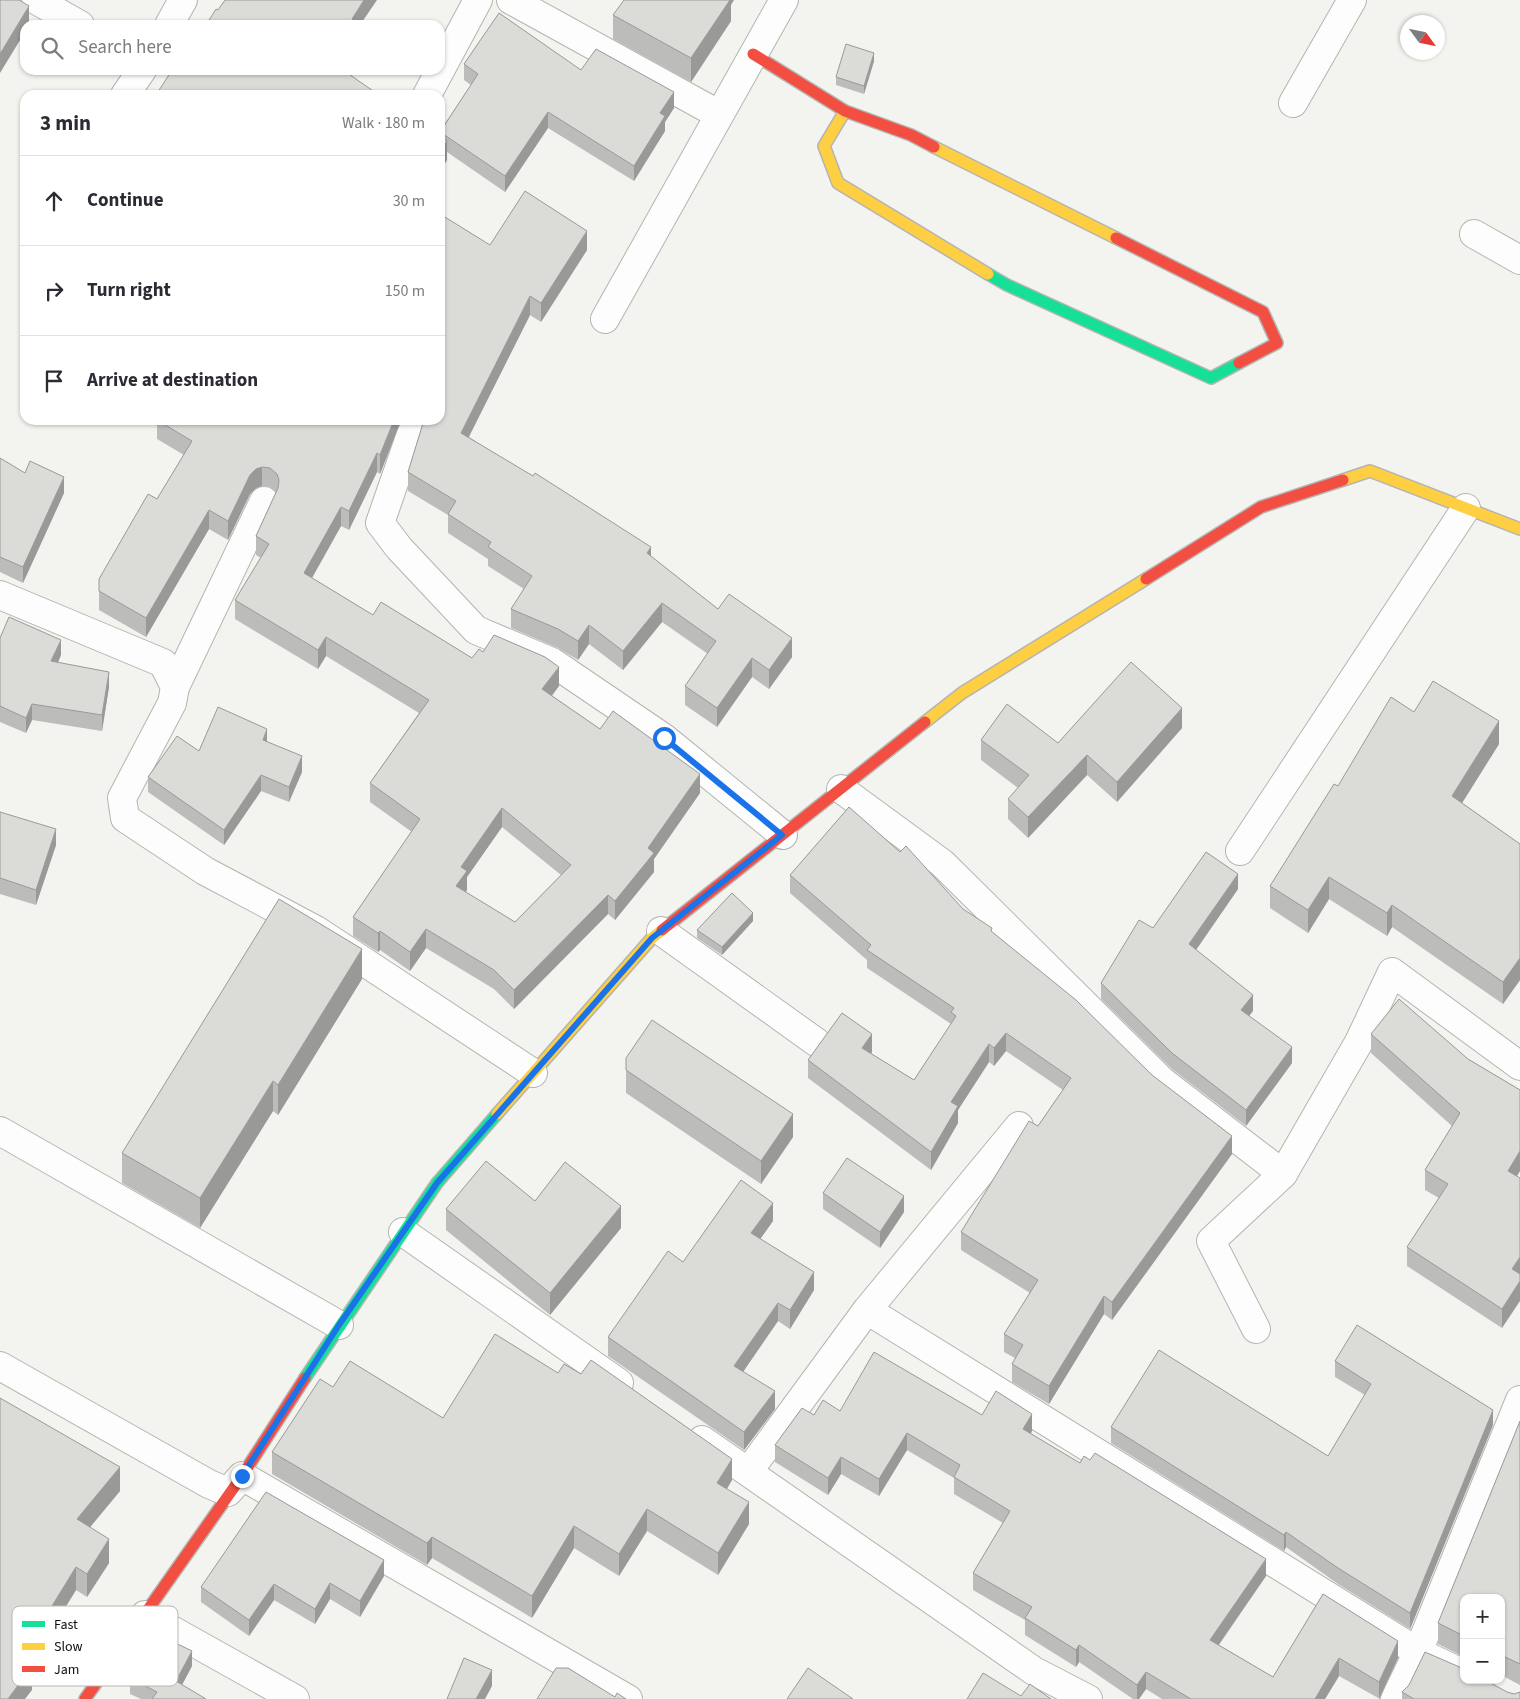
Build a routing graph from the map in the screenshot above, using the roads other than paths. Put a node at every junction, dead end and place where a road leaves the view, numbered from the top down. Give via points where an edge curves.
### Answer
1 (36, 0) edge
2 (184, 0) edge
3 (478, 0) edge
4 (511, 0) edge
5 (784, 0) edge
6 (1352, 0) edge
7 (71, 20) edge
8 (172, 20) edge
9 (753, 54) junction
10 (445, 61) edge
11 (139, 75) edge
12 (438, 75) edge
13 (128, 90) edge
14 (430, 90) edge
15 (1293, 103) dead end
16 (845, 111) junction
17 (718, 114) junction
18 (1474, 234) dead end
19 (1520, 260) edge
20 (605, 319) dead end
21 (411, 434) dead end
22 (264, 501) dead end
23 (1466, 508) junction
24 (1520, 529) edge
25 (0, 595) edge
26 (175, 687) junction
27 (841, 789) junction
28 (782, 835) junction
29 (1240, 851) dead end
30 (661, 931) junction
31 (816, 1042) dead end
32 (1520, 1066) edge
33 (533, 1074) junction
34 (1019, 1126) dead end
35 (0, 1131) edge
36 (1283, 1174) junction
37 (403, 1232) junction
38 (867, 1310) junction
39 (339, 1325) junction
40 (1256, 1329) dead end
41 (0, 1366) edge
42 (644, 1400) edge
43 (1520, 1400) edge
44 (684, 1428) edge
45 (748, 1472) junction
46 (242, 1476) junction
47 (151, 1606) edge
48 (178, 1633) edge
49 (1418, 1652) junction
50 (1460, 1672) edge
51 (94, 1686) edge
52 (85, 1699) edge
53 (295, 1699) edge
54 (628, 1699) edge
55 (1088, 1699) edge
56 (1396, 1699) edge

1 - 7 street
2 - 8 street
3 - 10 street
4 - 17 street
5 - 9 street
6 - 15 street
9 - 16 street
9 - 17 street
11 - 13 street
12 - 14 street
16 - 16 street via 911,135 1262,312 1277,343 1211,378 1008,285 838,183 824,146
17 - 20 street
18 - 19 street
21 - 28 street via 380,523 400,548 476,630 552,662 664,738
22 - 26 street
23 - 24 street
23 - 27 street via 1370,471 1262,507 962,693
23 - 29 street
25 - 26 street via 163,663
26 - 33 street via 172,702 122,798 125,818 206,872 316,930
27 - 28 street
27 - 36 street via 942,863 1162,1081
28 - 30 street
30 - 31 street
30 - 33 street
32 - 36 street via 1392,972 1359,1042
33 - 37 street via 437,1183
34 - 38 street
35 - 39 street
36 - 40 street via 1211,1241
37 - 39 street
37 - 42 street
38 - 45 street
38 - 49 street
39 - 46 street
41 - 46 street via 209,1484 228,1492
43 - 49 street
44 - 45 street
45 - 55 street via 1034,1671
46 - 47 street
46 - 54 street
48 - 53 street
49 - 50 street
49 - 56 street
51 - 52 street

